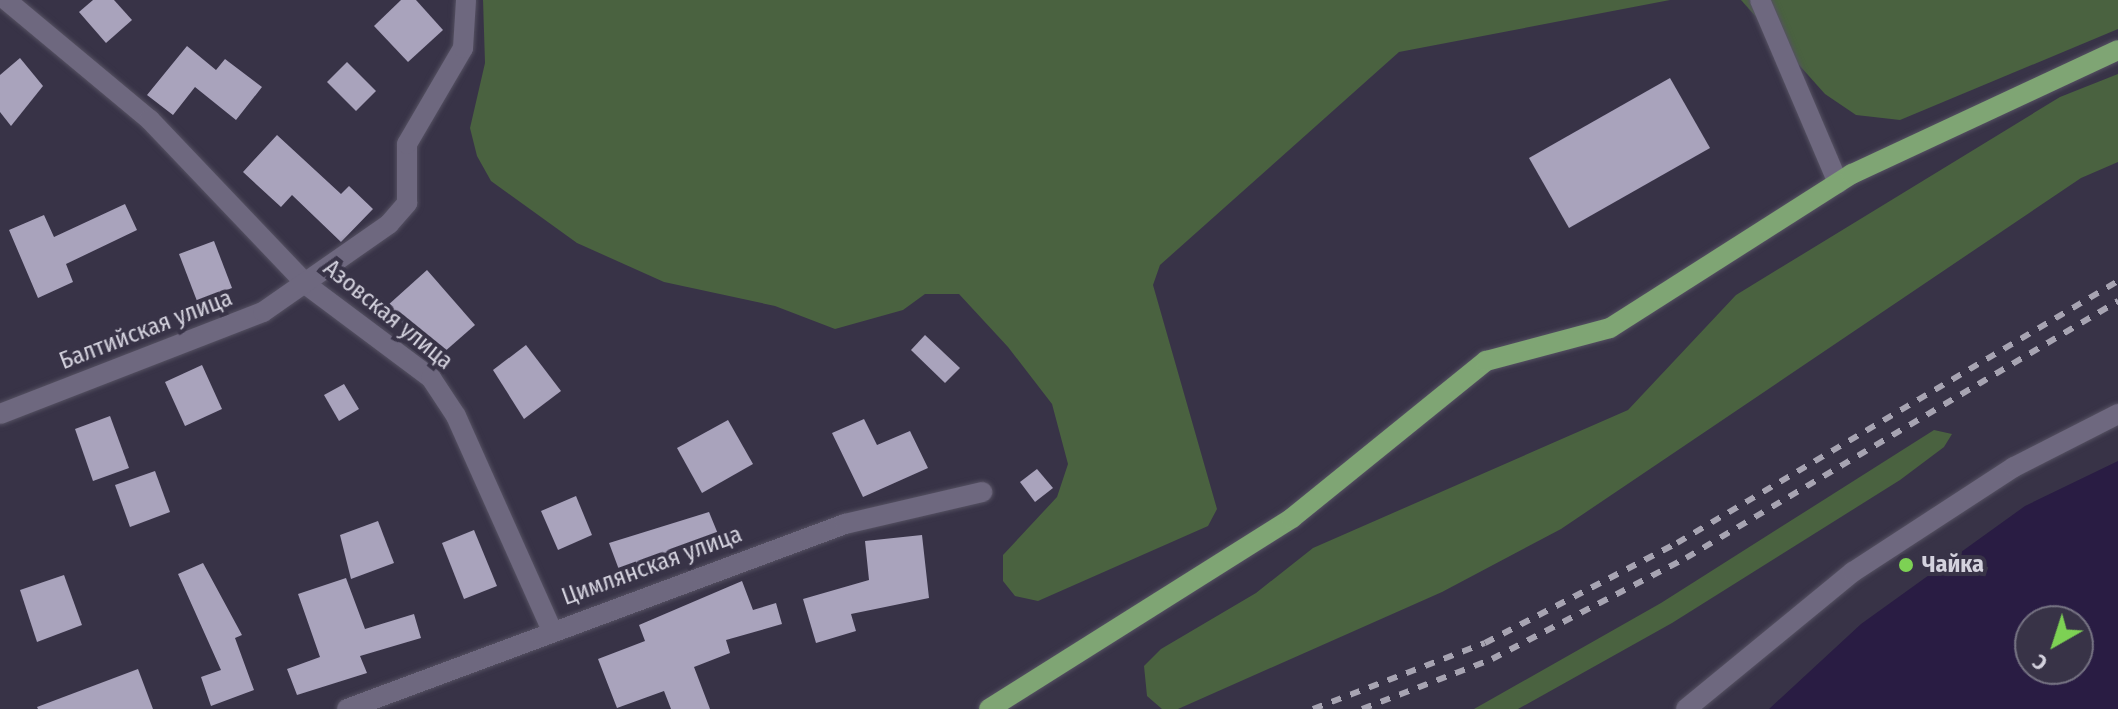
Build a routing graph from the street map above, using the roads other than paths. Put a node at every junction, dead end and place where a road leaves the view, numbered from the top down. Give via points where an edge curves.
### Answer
1 (6, 0) edge
2 (466, 0) edge
3 (1760, 0) edge
4 (2118, 50) edge
5 (1838, 183) junction
6 (308, 286) junction
7 (0, 414) edge
8 (2118, 414) edge
9 (982, 492) dead end
10 (552, 631) junction
11 (347, 709) edge
12 (989, 709) edge
13 (1686, 709) edge

1 - 6 street, Азовская улица via 150,120
2 - 6 street, Балтийская улица via 463,48 407,144 407,203
3 - 5 street
4 - 5 main road
5 - 12 main road via 1610,328 1486,361 1292,518
6 - 7 street, Балтийская улица via 263,312
6 - 10 street, Азовская улица via 446,397
8 - 13 street via 2014,467 1853,572
9 - 10 street, Цимлянская улица via 845,524
10 - 11 street, Цимлянская улица

